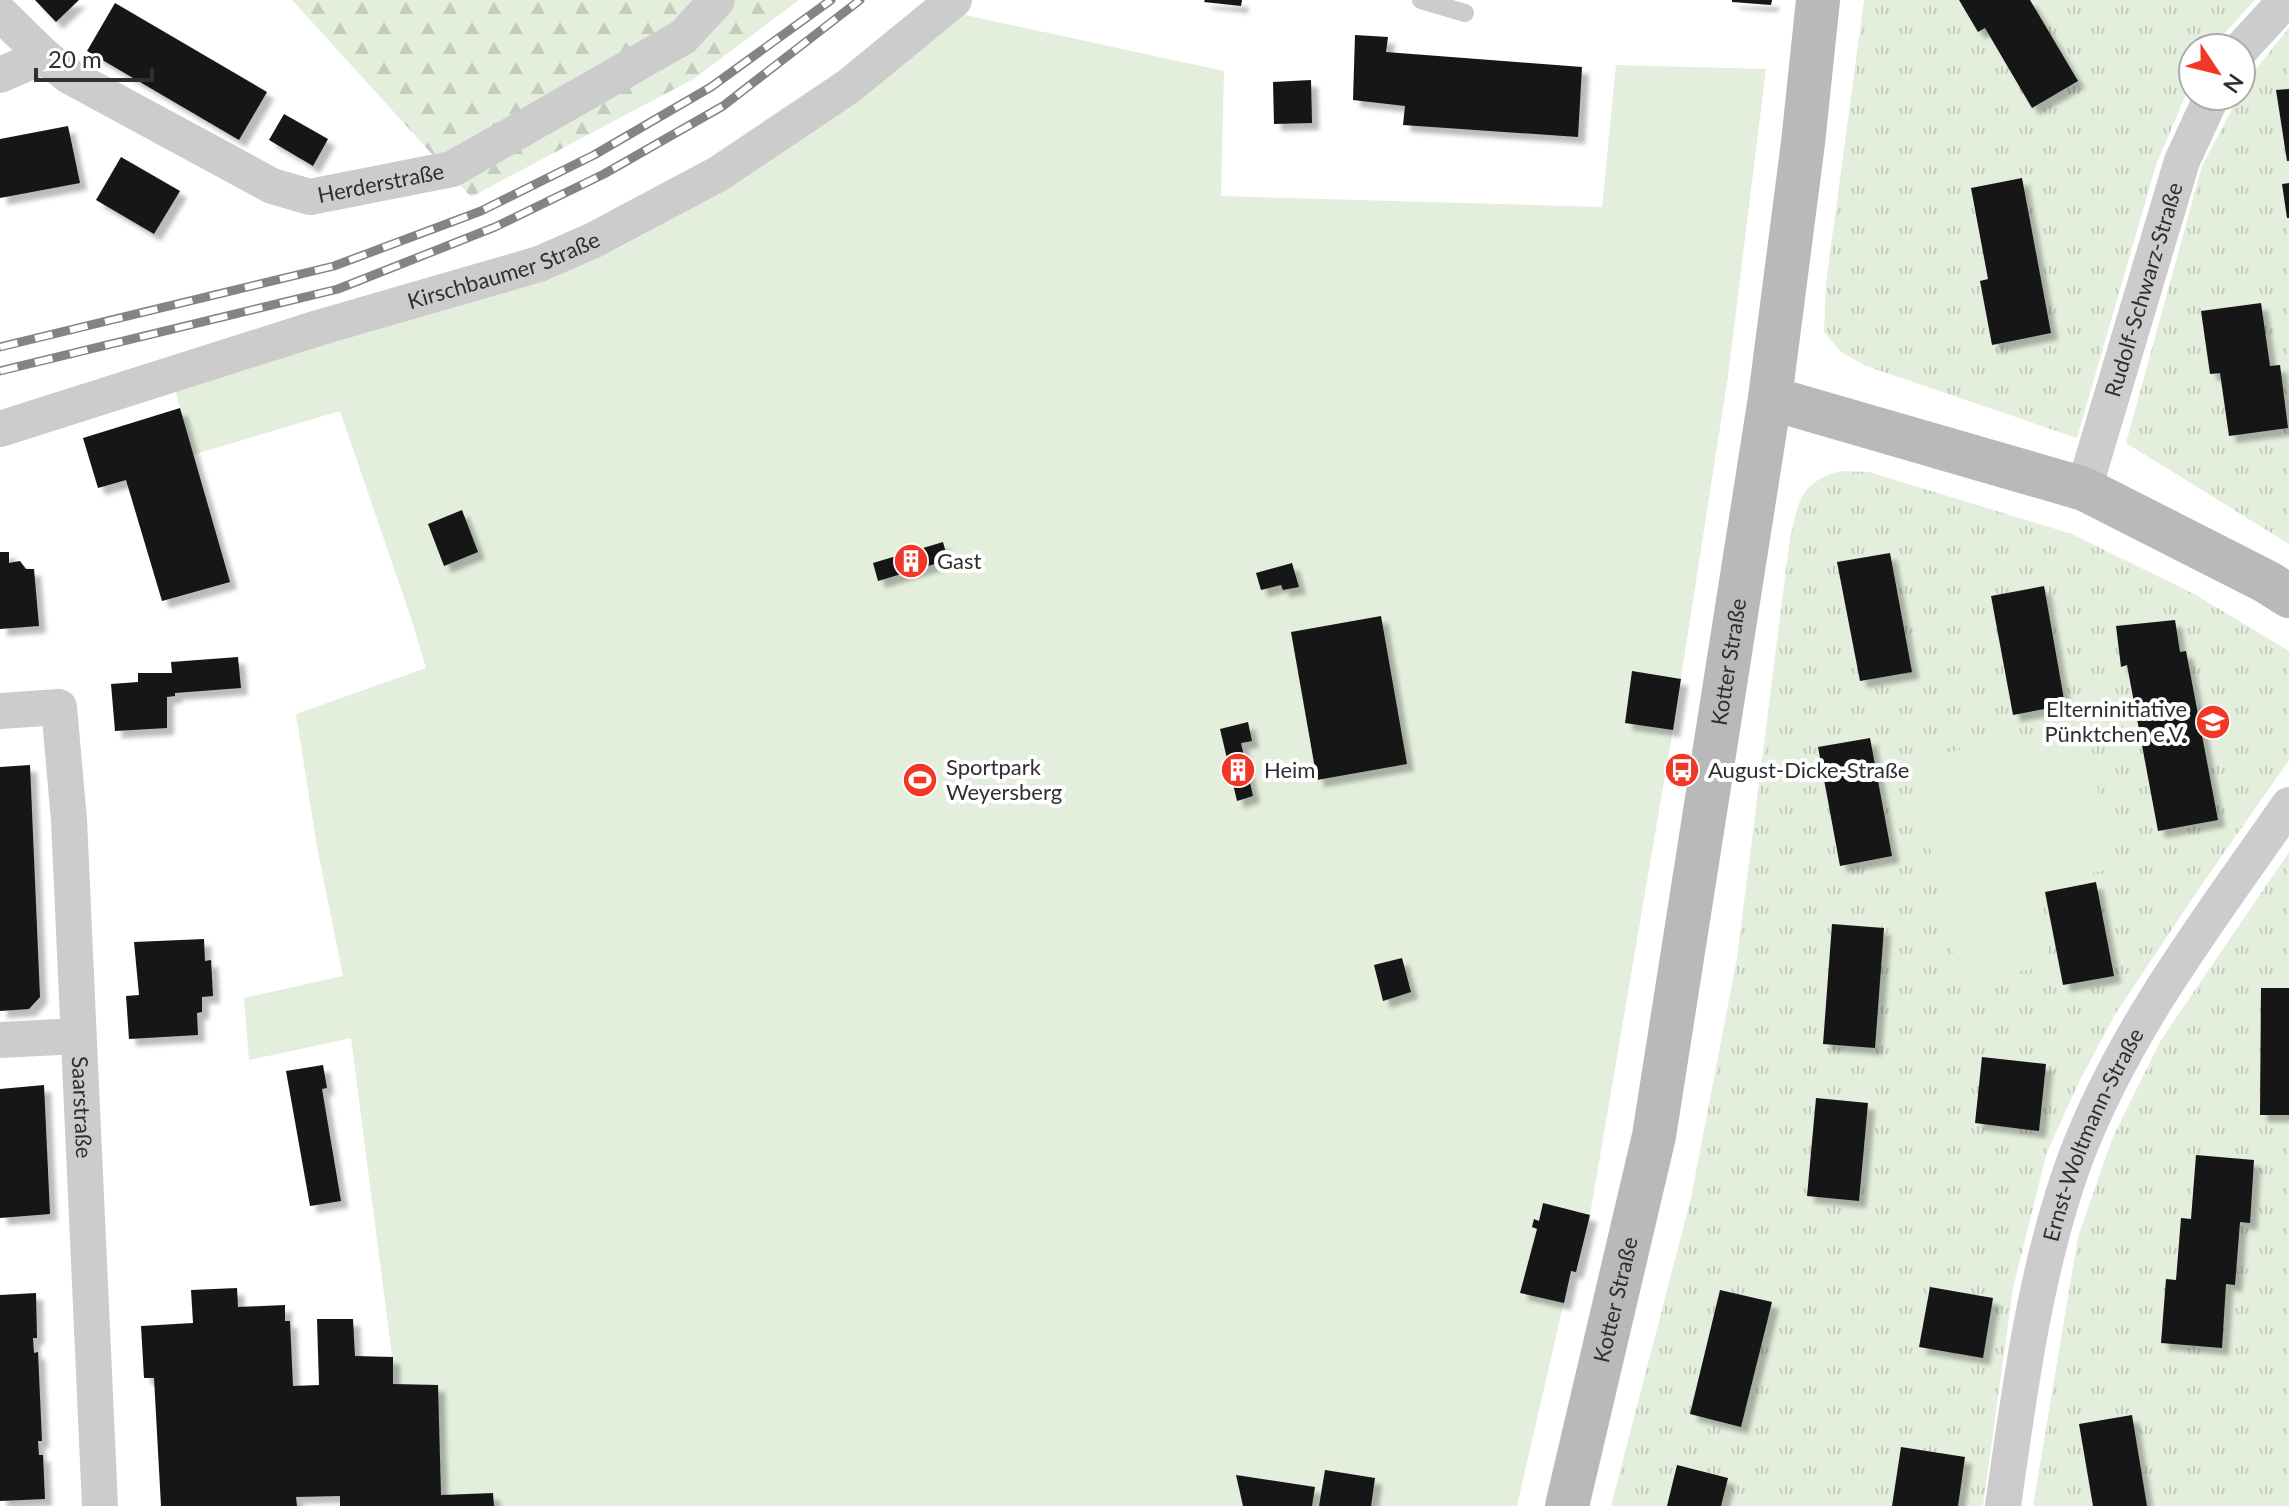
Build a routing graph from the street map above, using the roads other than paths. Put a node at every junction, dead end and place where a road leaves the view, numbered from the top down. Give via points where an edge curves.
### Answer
1 (717, 0) edge
2 (954, 0) edge
3 (1421, 0) edge
4 (1818, 0) edge
5 (2286, 0) edge
6 (0, 13) edge
7 (1465, 13) dead end
8 (2257, 32) edge
9 (44, 56) junction
10 (0, 75) edge
11 (2205, 112) edge
12 (1770, 398) junction
13 (0, 429) edge
14 (2084, 489) junction
15 (2289, 596) edge
16 (0, 711) edge
17 (2289, 805) edge
18 (78, 1036) junction
19 (0, 1040) edge
20 (100, 1506) edge
21 (1567, 1506) edge
22 (2003, 1506) edge

1 - 9 street, Herderstraße via 683,37 452,169 310,197 261,181 69,76
2 - 13 street, Kirschbaumer Straße via 849,86 757,148 594,240 525,269
3 - 7 lane
4 - 12 street, Kotter Straße
5 - 8 street
6 - 9 street, Herderstraße
9 - 10 street
11 - 14 street, Rudolf-Schwarz-Straße via 2182,161
12 - 14 street
12 - 21 street, Kotter Straße via 1654,1136
14 - 15 street
16 - 18 street, Saarstraße via 59,707
17 - 22 street, Ernst-Woltmann-Straße via 2138,1029 2076,1157 2039,1288
18 - 19 street
18 - 20 street, Saarstraße

